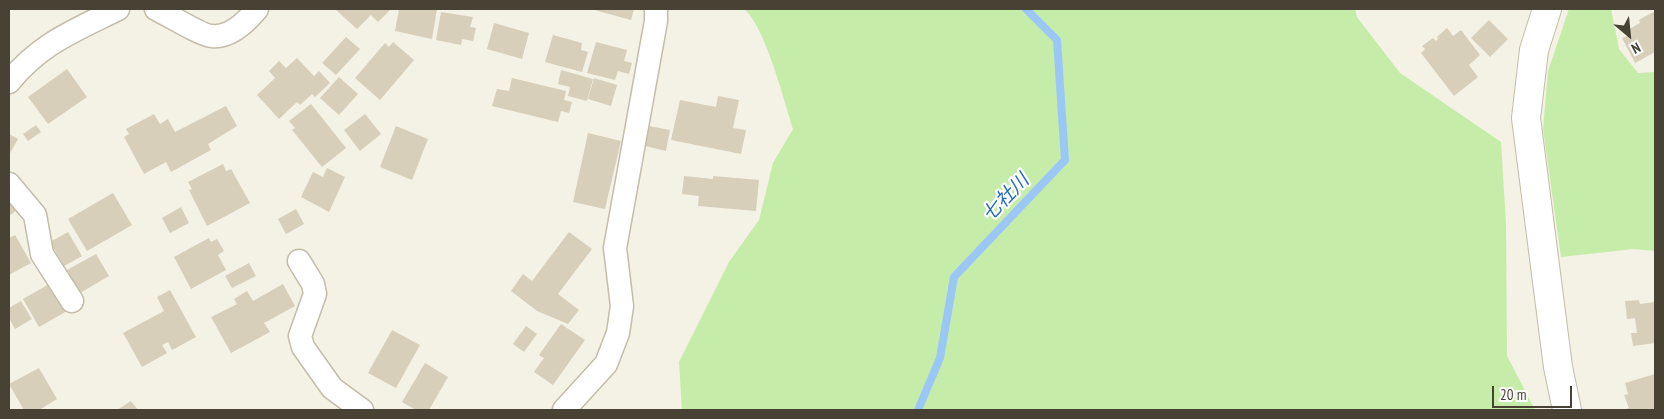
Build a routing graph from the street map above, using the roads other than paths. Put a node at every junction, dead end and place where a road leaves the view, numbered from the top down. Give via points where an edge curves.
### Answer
1 (118, 9) edge
2 (156, 9) edge
3 (257, 9) edge
4 (656, 9) edge
5 (1547, 9) edge
6 (9, 82) edge
7 (9, 184) edge
8 (299, 261) dead end
9 (72, 301) dead end
10 (362, 410) edge
11 (564, 410) edge
12 (1567, 410) edge

1 - 6 street via 46,46 25,62
2 - 3 street via 211,36 227,34 248,20
4 - 11 street via 615,248 622,306 618,334 606,364
5 - 12 street via 1534,50 1526,118 1558,367
7 - 9 street via 36,215 42,254
8 - 10 street via 313,284 315,294 300,336 303,347 332,388

